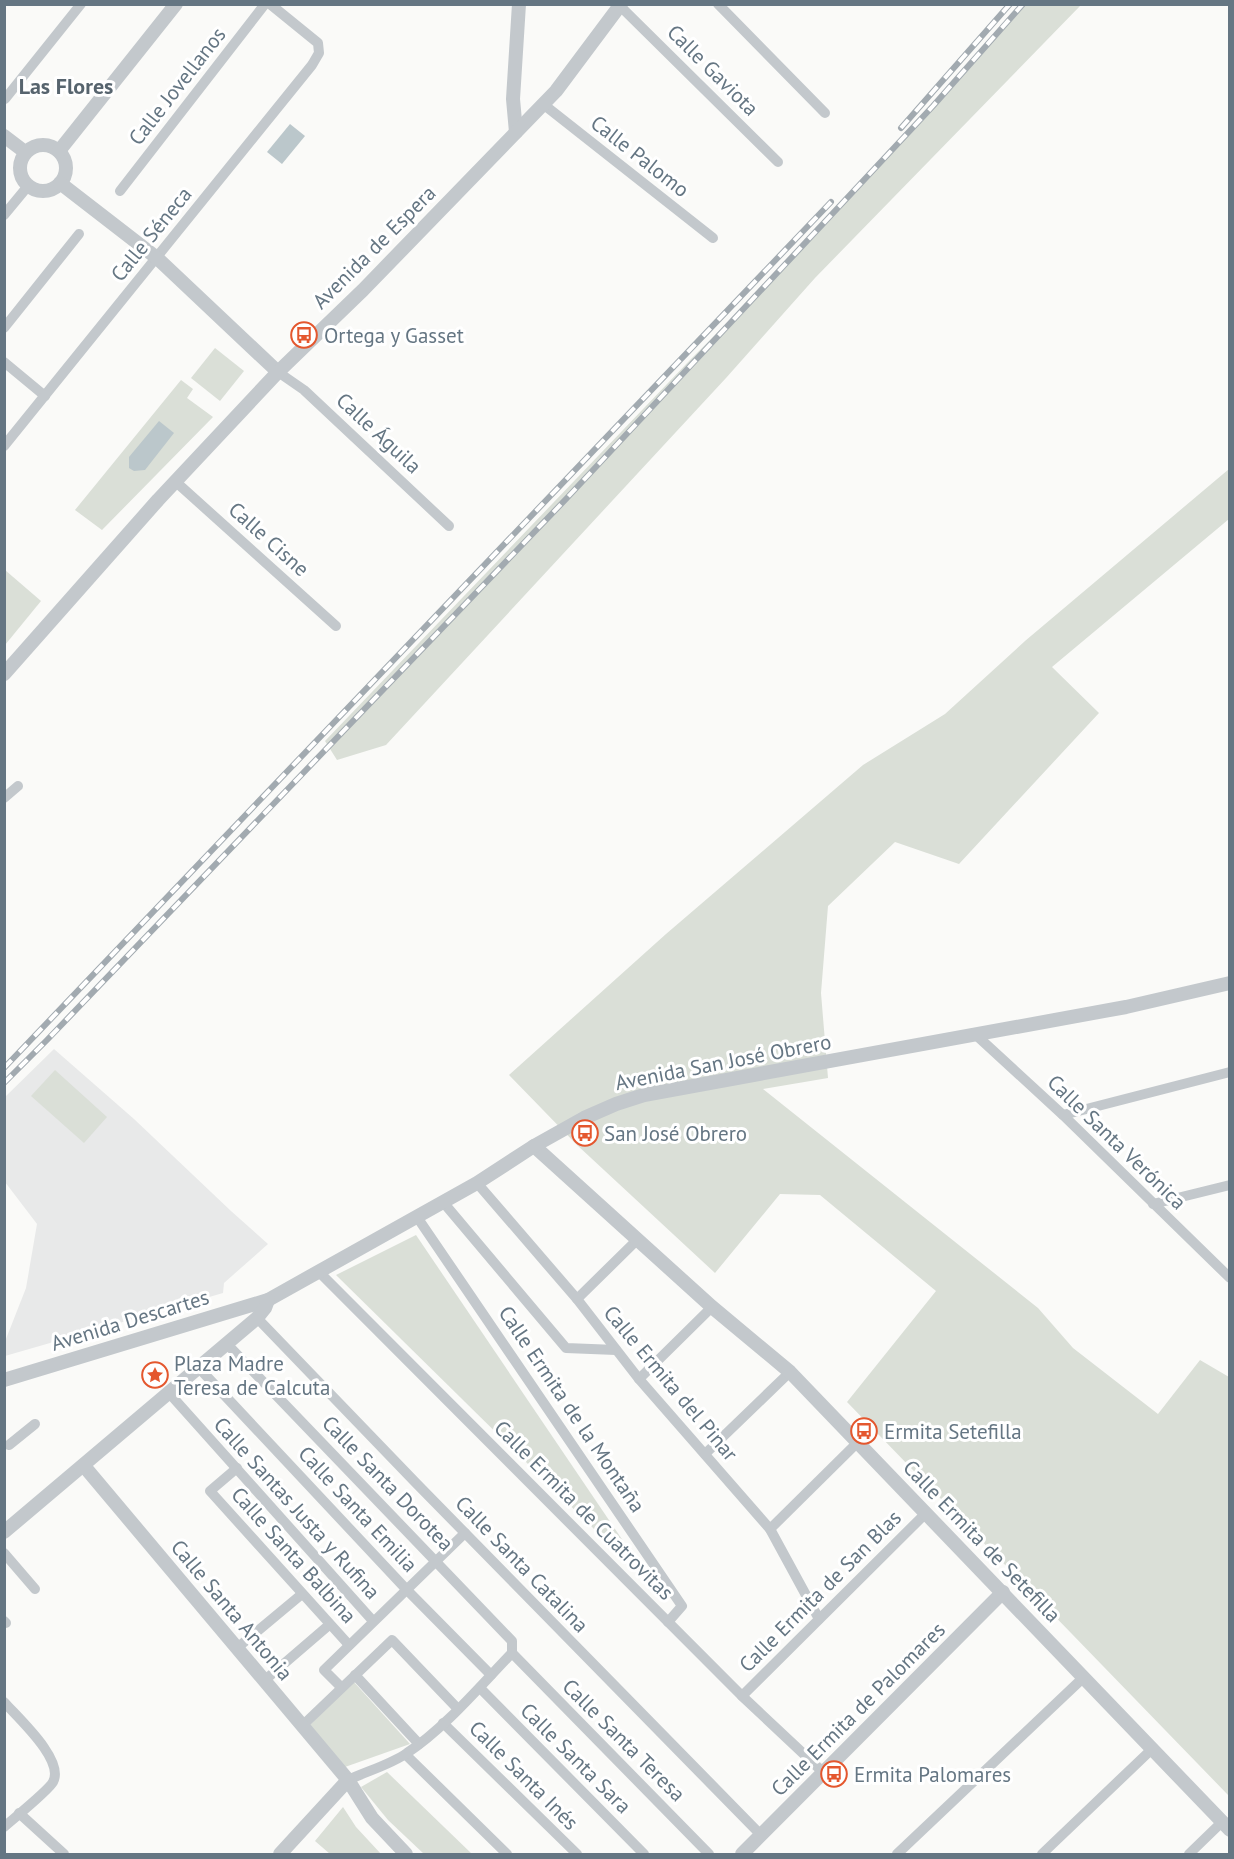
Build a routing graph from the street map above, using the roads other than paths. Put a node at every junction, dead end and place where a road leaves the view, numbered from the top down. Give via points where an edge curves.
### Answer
1 (81, 4) edge
2 (176, 4) edge
3 (268, 4) edge
4 (519, 4) edge
5 (718, 4) edge
6 (620, 5) edge
7 (5, 99) edge
8 (543, 104) junction
9 (825, 113) dead end
10 (516, 132) junction
11 (4, 136) edge
12 (59, 151) junction
13 (25, 152) junction
14 (778, 162) dead end
15 (60, 183) junction
16 (28, 186) junction
17 (120, 191) dead end
18 (4, 215) edge
19 (79, 234) dead end
20 (713, 238) dead end
21 (157, 258) junction
22 (4, 328) edge
23 (4, 362) edge
24 (278, 372) junction
25 (45, 396) junction
26 (4, 446) edge
27 (176, 482) junction
28 (449, 526) dead end
29 (336, 626) dead end
30 (4, 674) edge
31 (18, 786) dead end
32 (4, 798) edge
33 (1230, 983) edge
34 (976, 1035) junction
35 (1230, 1072) edge
36 (1063, 1114) junction
37 (534, 1146) junction
38 (477, 1183) junction
39 (1230, 1185) edge
40 (443, 1202) junction
41 (1154, 1204) junction
42 (417, 1217) junction
43 (637, 1240) junction
44 (319, 1272) junction
45 (1230, 1278) edge
46 (577, 1299) junction
47 (268, 1300) junction
48 (712, 1307) junction
49 (257, 1318) junction
50 (226, 1343) junction
51 (616, 1350) junction
52 (198, 1367) junction
53 (790, 1372) junction
54 (639, 1379) junction
55 (4, 1380) edge
56 (169, 1393) junction
57 (35, 1424) dead end
58 (858, 1442) junction
59 (6, 1444) edge
60 (705, 1454) junction
61 (84, 1466) junction
62 (237, 1468) junction
63 (926, 1513) junction
64 (770, 1529) junction
65 (4, 1532) edge
66 (465, 1533) junction
67 (4, 1553) edge
68 (435, 1562) junction
69 (35, 1589) dead end
70 (406, 1589) junction
71 (1002, 1592) junction
72 (302, 1594) junction
73 (819, 1619) junction
74 (373, 1621) junction
75 (668, 1623) junction
76 (329, 1625) junction
77 (349, 1645) junction
78 (237, 1648) junction
79 (512, 1653) junction
80 (355, 1675) junction
81 (491, 1675) junction
82 (1084, 1677) junction
83 (265, 1680) junction
84 (341, 1687) junction
85 (480, 1688) junction
86 (742, 1696) junction
87 (4, 1702) edge
88 (457, 1708) junction
89 (443, 1723) junction
90 (302, 1726) junction
91 (419, 1744) junction
92 (1152, 1749) junction
93 (406, 1755) junction
94 (824, 1773) junction
95 (348, 1780) junction
96 (19, 1813) junction
97 (1226, 1826) edge
98 (4, 1827) edge
99 (762, 1836) junction
100 (64, 1854) edge
101 (280, 1854) edge
102 (406, 1854) edge
103 (507, 1854) edge
104 (577, 1854) edge
105 (644, 1854) edge
106 (709, 1854) edge
107 (742, 1854) edge
108 (897, 1854) edge
109 (1041, 1854) edge
110 (1189, 1854) edge

1 - 7 street
2 - 12 street
3 - 17 street, Calle Jovellanos
3 - 21 street, Calle Séneca via 318,43 319,53
4 - 10 street via 513,99
5 - 9 street
6 - 8 street, Avenida de Espera
6 - 14 street, Calle Gaviota
8 - 10 street, Avenida de Espera
8 - 20 street, Calle Palomo
10 - 24 street, Avenida de Espera
11 - 13 street
12 - 13 street via 41,144
12 - 15 street via 66,161 66,173
13 - 16 street via 20,174
15 - 16 street via 46,191
15 - 21 street
16 - 18 street
19 - 22 street
21 - 24 street
21 - 25 street, Calle Séneca
23 - 25 street
24 - 27 street, Avenida de Espera
24 - 28 street, Calle Águila via 304,390
25 - 26 street, Calle Séneca
27 - 29 street, Calle Cisne
27 - 30 street, Avenida de Espera
31 - 32 street
33 - 34 street, Avenida San José Obrero
34 - 36 street, Calle Santa Verónica
34 - 37 street, Avenida San José Obrero via 644,1095 605,1108
35 - 36 street
36 - 41 street, Calle Santa Verónica
37 - 38 street, Avenida San José Obrero
37 - 43 street, Calle Ermita de Setefilla
38 - 40 street, Avenida San José Obrero
38 - 46 street, Calle Ermita del Pinar
39 - 41 street
40 - 42 street, Avenida San José Obrero
40 - 51 street via 566,1348
41 - 45 street, Calle Santa Verónica
42 - 44 street, Avenida San José Obrero
42 - 75 street, Calle Ermita de la Montaña via 682,1606
43 - 46 street
43 - 48 street, Calle Ermita de Setefilla
44 - 47 street, Avenida San José Obrero
44 - 75 street, Calle Ermita de Cuatrovitas
46 - 51 street, Calle Ermita del Pinar
47 - 49 street
47 - 55 street, Avenida Descartes
48 - 53 street, Calle Ermita de Setefilla
48 - 54 street
49 - 50 street
49 - 66 street, Calle Santa Catalina
50 - 52 street
50 - 68 street, Calle Santa Dorotea
51 - 54 street, Calle Ermita del Pinar
52 - 56 street
52 - 70 street, Calle Santa Emilia
53 - 58 street, Calle Ermita de Setefilla
53 - 60 street
54 - 60 street, Calle Ermita del Pinar
56 - 61 street
56 - 62 street, Calle Santas Justa y Rufina
57 - 59 street
58 - 63 street, Calle Ermita de Setefilla
58 - 64 street
60 - 64 street, Calle Ermita del Pinar
61 - 65 street
61 - 78 street, Calle Santa Antonia
62 - 72 street, Calle Santa Balbina via 210,1491
62 - 74 street, Calle Santas Justa y Rufina
63 - 71 street, Calle Ermita de Setefilla
63 - 73 street, Calle Ermita de San Blas
64 - 73 street, Calle Ermita del Pinar
66 - 68 street
66 - 99 street, Calle Santa Catalina
67 - 69 street
68 - 70 street
68 - 79 street, Calle Santa Dorotea via 512,1641
70 - 74 street
70 - 81 street, Calle Santa Emilia
71 - 82 street, Calle Ermita de Setefilla
71 - 94 street, Calle Ermita de Palomares
72 - 76 street, Calle Santa Balbina
72 - 78 street
73 - 86 street, Calle Ermita de San Blas
74 - 77 street
75 - 86 street, Calle Ermita de Cuatrovitas
76 - 77 street, Calle Santa Balbina
76 - 83 street
77 - 84 street via 324,1670
78 - 83 street, Calle Santa Antonia
79 - 81 street
79 - 106 street, Calle Santa Teresa
80 - 84 street
80 - 88 street via 392,1640
80 - 91 street
81 - 85 street
82 - 92 street, Calle Ermita de Setefilla
82 - 108 street
83 - 90 street, Calle Santa Antonia
84 - 90 street
85 - 88 street
85 - 105 street, Calle Santa Sara
86 - 94 street, Calle Ermita de Cuatrovitas
87 - 96 street via 50,1755 55,1770 53,1783
88 - 89 street
89 - 91 street
89 - 104 street, Calle Santa Inés
90 - 95 street, Calle Santa Antonia
91 - 93 street
92 - 97 street, Calle Ermita de Setefilla
92 - 109 street
93 - 95 street
93 - 103 street
94 - 99 street, Calle Ermita de Palomares
95 - 101 street
95 - 102 street, Calle Santa Antonia via 372,1818
96 - 98 street
96 - 100 street
97 - 110 street
99 - 107 street, Calle Ermita de Palomares

